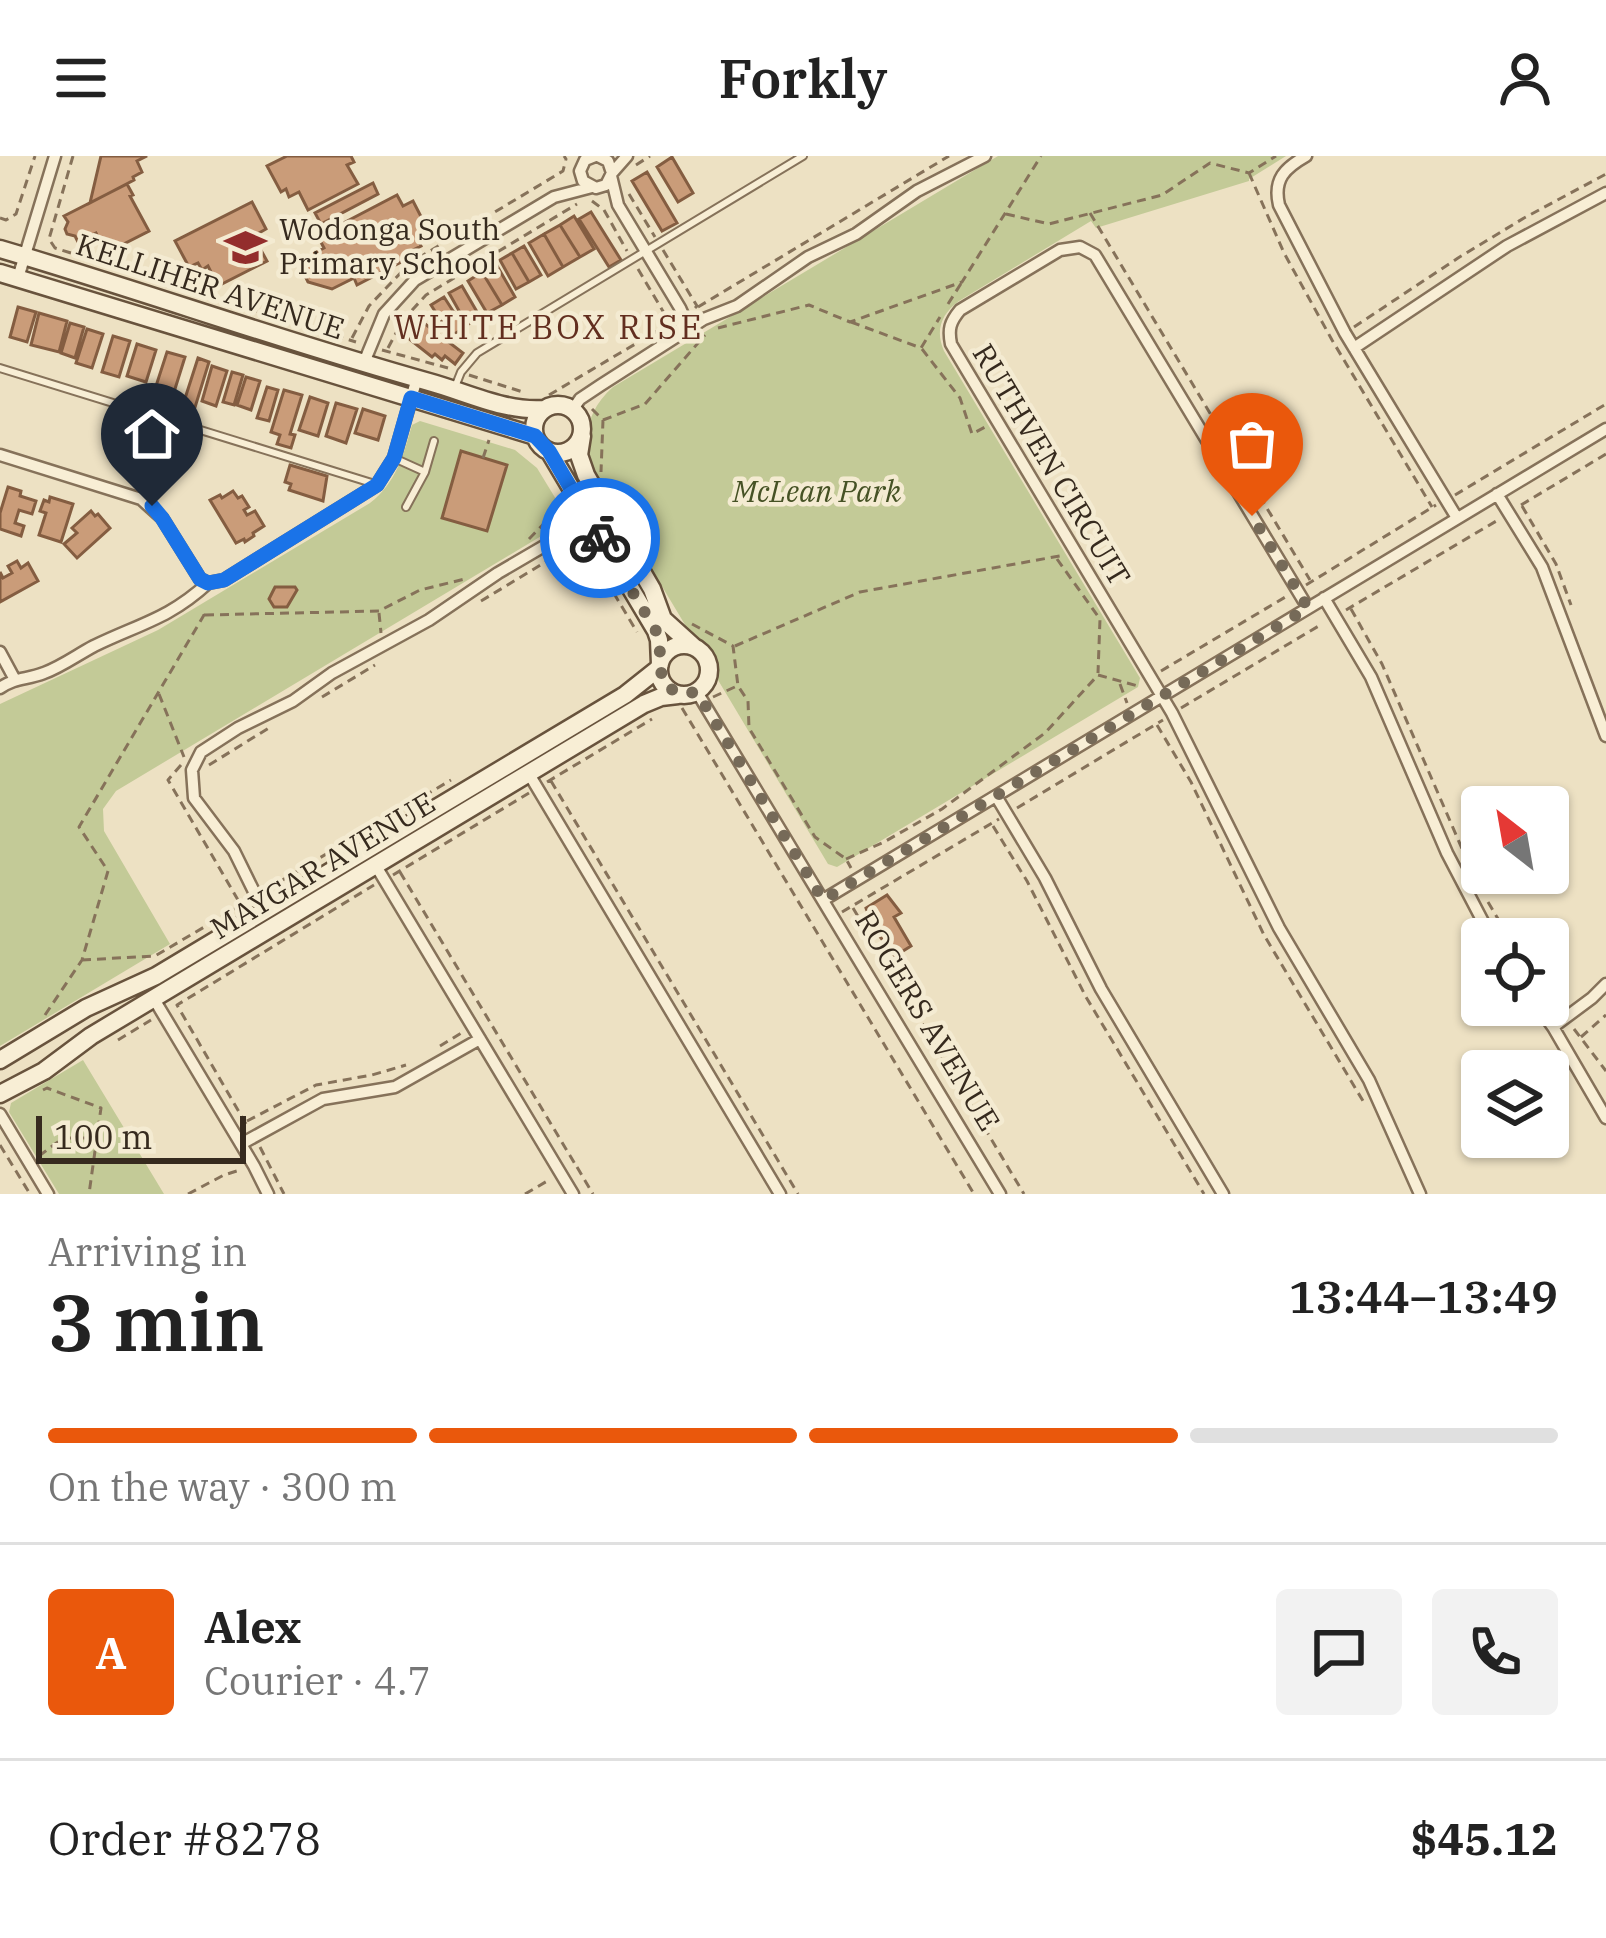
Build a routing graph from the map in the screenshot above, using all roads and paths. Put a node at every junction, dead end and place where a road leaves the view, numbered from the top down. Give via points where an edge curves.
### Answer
1 (35, 156) edge
2 (56, 156) edge
3 (73, 156) edge
4 (600, 156) edge
5 (628, 156) edge
6 (650, 156) edge
7 (803, 156) edge
8 (949, 156) edge
9 (985, 156) edge
10 (1041, 156) edge
11 (1206, 156) edge
12 (1276, 156) edge
13 (1306, 156) edge
14 (1210, 163) junction
15 (580, 164) edge
16 (628, 172) dead end
17 (612, 174) junction
18 (1606, 174) edge
19 (626, 187) dead end
20 (594, 188) junction
21 (1606, 193) edge
22 (554, 197) junction
23 (618, 205) junction
24 (1004, 213) junction
25 (1090, 213) junction
26 (0, 218) edge
27 (658, 243) junction
28 (0, 249) edge
29 (646, 251) junction
30 (25, 256) junction
31 (632, 259) junction
32 (9, 275) edge
33 (962, 282) junction
34 (697, 306) junction
35 (683, 317) junction
36 (668, 319) junction
37 (704, 319) junction
38 (850, 322) junction
39 (1345, 333) junction
40 (678, 338) junction
41 (1332, 340) dead end
42 (921, 348) junction
43 (1354, 348) junction
44 (386, 351) junction
45 (367, 356) junction
46 (0, 368) edge
47 (418, 379) junction
48 (458, 380) junction
49 (566, 386) junction
50 (411, 398) junction
51 (577, 404) junction
52 (1606, 404) edge
53 (544, 409) junction
54 (603, 419) junction
55 (995, 421) junction
56 (1606, 429) edge
57 (535, 436) junction
58 (582, 436) junction
59 (490, 438) dead end
60 (434, 441) dead end
61 (549, 451) junction
62 (1606, 454) edge
63 (0, 455) edge
64 (394, 458) junction
65 (483, 458) dead end
66 (424, 472) junction
67 (377, 485) junction
68 (584, 492) junction
69 (1497, 494) junction
70 (1447, 500) junction
71 (406, 507) dead end
72 (1432, 508) dead end
73 (1509, 513) junction
74 (598, 515) junction
75 (1457, 518) junction
76 (523, 545) dead end
77 (1074, 552) junction
78 (1057, 559) junction
79 (470, 578) dead end
80 (1311, 582) dead end
81 (208, 583) junction
82 (192, 598) junction
83 (1324, 598) junction
84 (1308, 608) junction
85 (1350, 608) junction
86 (466, 610) dead end
87 (204, 615) junction
88 (1335, 616) junction
89 (685, 620) dead end
90 (646, 646) dead end
91 (734, 646) junction
92 (694, 647) junction
93 (0, 652) edge
94 (389, 656) dead end
95 (659, 666) junction
96 (1098, 675) junction
97 (14, 679) junction
98 (1150, 679) junction
99 (0, 688) edge
100 (1161, 696) junction
101 (683, 697) junction
102 (308, 705) dead end
103 (662, 713) dead end
104 (1172, 713) junction
105 (287, 717) dead end
106 (1606, 736) edge
107 (190, 761) junction
108 (529, 773) junction
109 (458, 776) dead end
110 (550, 780) junction
111 (996, 796) junction
112 (1006, 814) junction
113 (992, 823) junction
114 (1461, 846) edge
115 (846, 859) junction
116 (376, 866) junction
117 (400, 871) junction
118 (857, 879) junction
119 (823, 900) junction
120 (1487, 902) dead end
121 (260, 903) junction
122 (852, 907) junction
123 (833, 917) junction
124 (1481, 918) edge
125 (1497, 918) edge
126 (274, 928) junction
127 (82, 960) junction
128 (1606, 984) edge
129 (154, 998) junction
130 (1569, 1015) edge
131 (1606, 1015) edge
132 (1569, 1022) edge
133 (38, 1025) dead end
134 (472, 1026) junction
135 (1553, 1027) edge
136 (1580, 1038) junction
137 (117, 1040) dead end
138 (480, 1040) junction
139 (439, 1047) dead end
140 (0, 1060) edge
141 (407, 1065) dead end
142 (1606, 1071) edge
143 (0, 1094) edge
144 (35, 1094) dead end
145 (0, 1114) edge
146 (1606, 1118) edge
147 (246, 1122) junction
148 (254, 1136) junction
149 (97, 1138) junction
150 (241, 1144) junction
151 (0, 1145) edge
152 (266, 1160) junction
153 (575, 1164) dead end
154 (254, 1166) junction
155 (32, 1168) junction
156 (571, 1191) edge
157 (30, 1194) edge
158 (48, 1194) edge
159 (89, 1194) edge
160 (188, 1194) edge
161 (268, 1194) edge
162 (284, 1194) edge
163 (556, 1194) edge
164 (780, 1194) edge
165 (798, 1194) edge
166 (974, 1194) edge
167 (1000, 1194) edge
168 (1024, 1194) edge
169 (1204, 1194) edge
170 (1223, 1194) edge
171 (1420, 1194) edge

1 - 26 path via 16,214
2 - 30 street
3 - 45 path via 50,238 55,248
4 - 15 street
4 - 17 street
5 - 17 street
6 - 16 path
7 - 27 lane
8 - 34 path
9 - 37 street
10 - 24 path
11 - 14 path
12 - 14 path via 1249,172
13 - 39 street via 1283,172 1276,193
14 - 25 path via 1162,195
15 - 20 street via 583,182
15 - 22 street
17 - 20 street
17 - 23 street
18 - 39 path
19 - 27 path
20 - 22 street
20 - 23 street
21 - 43 street via 1507,246
22 - 45 street via 415,280 384,314
23 - 29 street
24 - 25 path via 1048,224
24 - 33 path
25 - 80 path
27 - 29 lane
27 - 34 path
28 - 30 street, KELLIHER AVENUE
29 - 31 lane
29 - 35 street
30 - 32 street
30 - 45 street, KELLIHER AVENUE
31 - 36 path
31 - 44 path via 604,211 583,200 426,295
31 - 48 lane via 477,353
32 - 50 street, KELLIHER AVENUE
33 - 38 path
33 - 42 path
34 - 35 path
34 - 37 path
35 - 36 path
35 - 40 street
36 - 49 path
37 - 40 street
38 - 42 path
38 - 54 path via 808,305 709,331 645,404
39 - 41 path
39 - 43 street
40 - 51 street
42 - 55 path via 960,398 972,434
43 - 70 street
44 - 45 path
44 - 48 path
45 - 47 street, KELLIHER AVENUE
46 - 67 lane
47 - 48 street, KELLIHER AVENUE
47 - 50 street
48 - 49 path via 538,397
48 - 53 street, KELLIHER AVENUE via 512,407
49 - 51 path
50 - 57 street, KELLIHER AVENUE
50 - 64 street
51 - 53 street
51 - 54 path
51 - 58 street
52 - 70 path
53 - 57 street
54 - 68 path via 601,482
55 - 77 street, RUTHVEN CIRCUIT
55 - 84 street, RUTHVEN CIRCUIT via 951,344 952,321 1060,250 1088,250
56 - 69 street
57 - 61 street
58 - 61 street via 572,448
58 - 68 street, ROGERS AVENUE
59 - 65 path
60 - 66 lane
61 - 68 street, ROGERS AVENUE
62 - 73 path
63 - 81 street via 141,499
64 - 66 lane
64 - 67 street
66 - 71 lane
67 - 81 street
68 - 74 street, ROGERS AVENUE
68 - 76 path
69 - 73 street
69 - 75 street
70 - 72 path
70 - 75 street
73 - 85 path
73 - 106 street via 1542,567
74 - 92 street, ROGERS AVENUE via 652,589 663,619
74 - 95 street, ROGERS AVENUE via 656,631
74 - 107 street
75 - 83 street
77 - 78 path
77 - 98 street, RUTHVEN CIRCUIT
78 - 91 path via 860,592
78 - 96 path via 1100,619
79 - 87 path via 379,611
81 - 82 street
82 - 87 path
82 - 97 street via 38,676
83 - 84 street
83 - 88 street
84 - 100 street
85 - 88 path
85 - 114 path
86 - 90 path via 581,541
87 - 127 path via 80,827 108,872
88 - 104 path
88 - 124 street
89 - 91 path
91 - 115 path via 749,728 815,837
92 - 95 street via 670,650
92 - 101 street, ROGERS AVENUE via 709,673
93 - 97 street
94 - 102 path
95 - 101 street, ROGERS AVENUE via 662,682
95 - 108 street, MAYGAR AVENUE
96 - 98 path via 1136,687
96 - 115 path via 1045,733 958,796
97 - 99 street
98 - 100 street, RUTHVEN CIRCUIT
100 - 104 street, RUTHVEN CIRCUIT
100 - 111 street
101 - 108 street, MAYGAR AVENUE via 644,704
101 - 119 street, ROGERS AVENUE
101 - 166 path via 682,708
103 - 110 path
104 - 112 path
104 - 171 street, RUTHVEN CIRCUIT via 1279,928 1370,1080
105 - 107 path via 206,766
107 - 121 street via 194,798
108 - 110 path
108 - 116 street, MAYGAR AVENUE
108 - 117 path
108 - 164 street
109 - 121 path
110 - 165 path
111 - 112 street
111 - 118 street
112 - 113 path
112 - 170 street
113 - 122 path
113 - 169 path
115 - 118 path
116 - 117 path
116 - 121 street, MAYGAR AVENUE
116 - 126 street, MAYGAR AVENUE
116 - 134 street
116 - 147 path via 177,1005
117 - 153 path
118 - 119 street
119 - 123 street, ROGERS AVENUE
120 - 125 path
121 - 126 street
121 - 127 path via 155,956
121 - 129 street, MAYGAR AVENUE
122 - 123 path
122 - 168 path
123 - 167 street, ROGERS AVENUE
126 - 129 street, MAYGAR AVENUE
127 - 133 path
128 - 130 street
129 - 137 path
129 - 140 street, MAYGAR AVENUE via 94,1004
129 - 143 street, MAYGAR AVENUE
129 - 150 street
131 - 136 path
132 - 136 path
134 - 138 street
134 - 139 path
135 - 146 street
136 - 142 path
138 - 148 street via 395,1087 323,1099
138 - 156 street
141 - 147 path via 316,1085
144 - 149 path via 47,1088 101,1108
145 - 155 street
147 - 148 path
148 - 150 street
148 - 152 path
149 - 155 path via 63,1138
149 - 159 path
150 - 154 street
151 - 157 path
152 - 154 path
152 - 162 path
154 - 160 path
154 - 161 street
155 - 158 street
156 - 163 street

